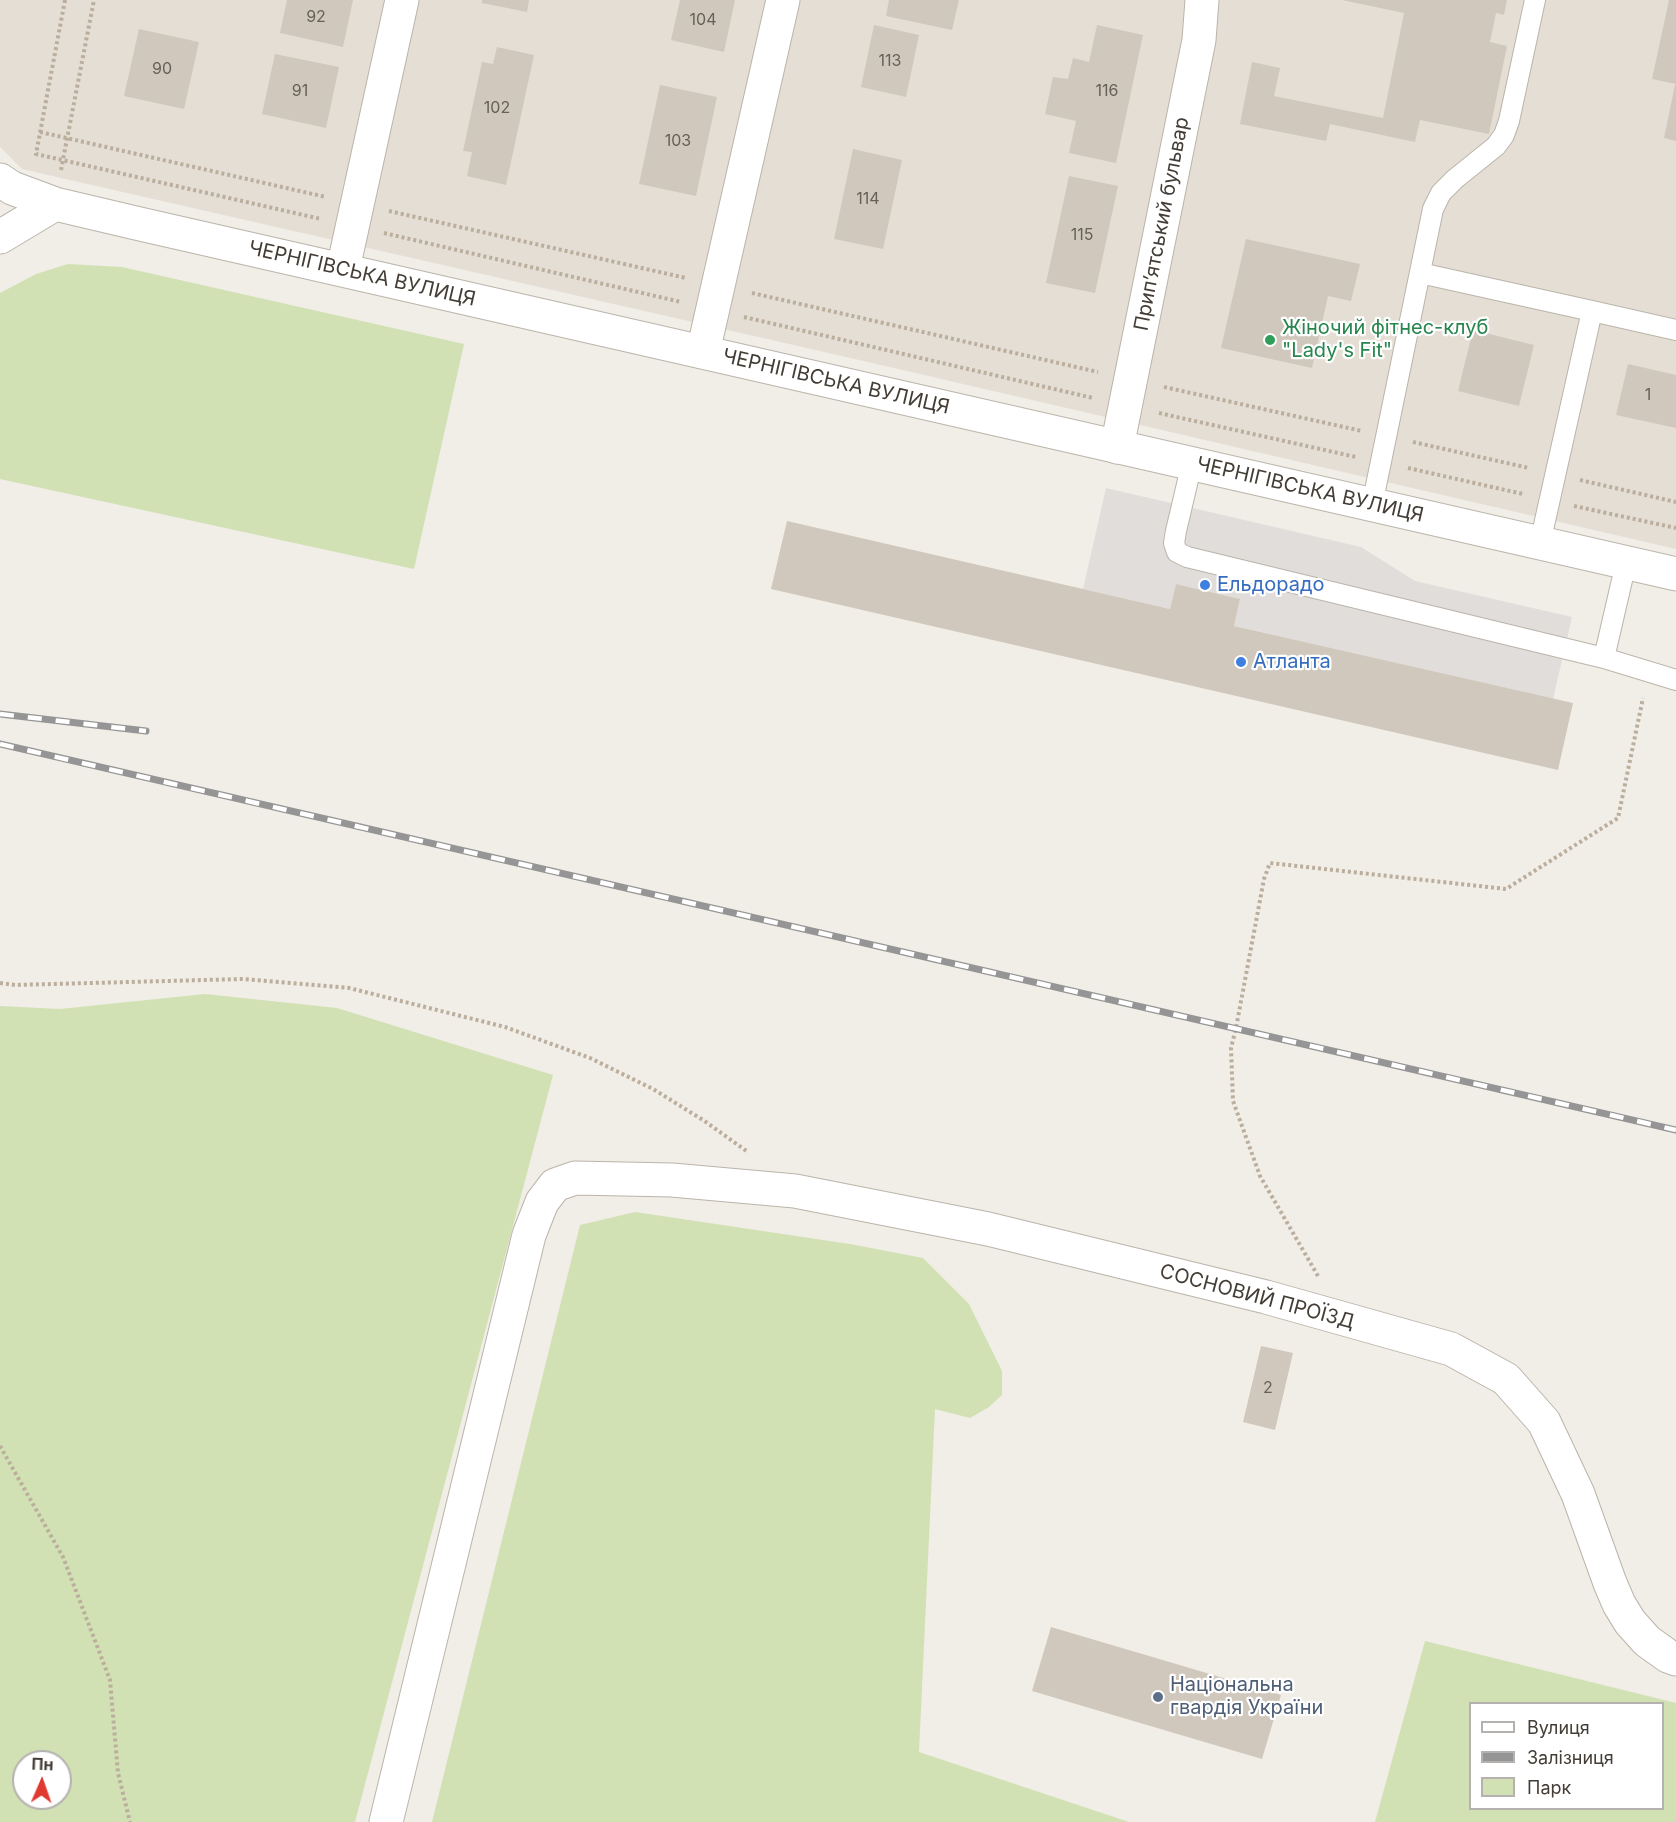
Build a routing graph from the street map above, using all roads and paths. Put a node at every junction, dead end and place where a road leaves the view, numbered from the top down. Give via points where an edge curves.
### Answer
1 (65, 0) edge
2 (94, 0) edge
3 (402, 0) edge
4 (783, 0) edge
5 (1202, 0) edge
6 (1535, 0) edge
7 (40, 132) junction
8 (68, 138) junction
9 (63, 161) junction
10 (0, 180) edge
11 (55, 204) junction
12 (355, 215) junction
13 (0, 237) edge
14 (343, 269) junction
15 (1420, 273) junction
16 (715, 297) junction
17 (1592, 311) junction
18 (1676, 330) edge
19 (703, 352) junction
20 (1128, 392) junction
21 (1386, 436) junction
22 (1117, 447) junction
23 (1381, 462) junction
24 (1192, 463) junction
25 (1555, 474) junction
26 (1550, 500) junction
27 (1676, 502) edge
28 (1372, 504) junction
29 (1676, 528) edge
30 (1540, 543) junction
31 (1626, 563) junction
32 (1676, 574) edge
33 (1604, 658) junction
34 (1649, 670) junction
35 (1676, 680) edge
36 (0, 983) edge
37 (752, 1155) dead end
38 (1343, 1319) junction
39 (0, 1446) edge
40 (1676, 1659) edge
41 (130, 1822) edge
42 (386, 1822) edge

1 - 7 path
2 - 8 path
3 - 12 street
4 - 16 street
5 - 20 street, Припʼятський бульвар via 1199,40
6 - 15 lane via 1504,135 1441,193 1433,209
7 - 8 path
7 - 9 path via 36,154
8 - 9 path
8 - 12 path
9 - 11 path
9 - 12 path
10 - 11 street, ЧЕРНІГІВСЬКА ВУЛИЦЯ
11 - 13 street
11 - 14 street, ЧЕРНІГІВСЬКА ВУЛИЦЯ
12 - 14 street
12 - 16 path
12 - 16 path
14 - 19 street, ЧЕРНІГІВСЬКА ВУЛИЦЯ
15 - 17 lane
15 - 21 lane
16 - 19 street
16 - 20 path
16 - 20 path
17 - 18 lane
17 - 25 lane
19 - 22 street, ЧЕРНІГІВСЬКА ВУЛИЦЯ
20 - 21 path
20 - 22 street, Припʼятський бульвар
20 - 23 path
21 - 23 lane
21 - 25 path
22 - 24 street, ЧЕРНІГІВСЬКА ВУЛИЦЯ
23 - 26 path
23 - 28 lane
24 - 28 street, ЧЕРНІГІВСЬКА ВУЛИЦЯ
24 - 33 lane via 1176,531 1177,552
25 - 26 lane
25 - 27 path
26 - 29 path
26 - 30 lane
28 - 30 street, ЧЕРНІГІВСЬКА ВУЛИЦЯ
30 - 31 street, ЧЕРНІГІВСЬКА ВУЛИЦЯ
31 - 32 street, ЧЕРНІГІВСЬКА ВУЛИЦЯ
31 - 33 lane
33 - 34 lane
34 - 35 lane
34 - 38 path via 1618,819 1506,889 1270,863 1231,1048 1233,1101 1260,1176
36 - 37 path via 243,979 349,988 505,1027 590,1058 653,1089
38 - 40 street, СОСНОВИЙ ПРОЇЗД via 1451,1349 1506,1379 1544,1422 1578,1494 1625,1613 1647,1641
38 - 42 street, СОСНОВИЙ ПРОЇЗД via 988,1229 795,1191 672,1180 575,1178 555,1185 542,1202 529,1236
39 - 41 path via 63,1557 110,1680 118,1773

